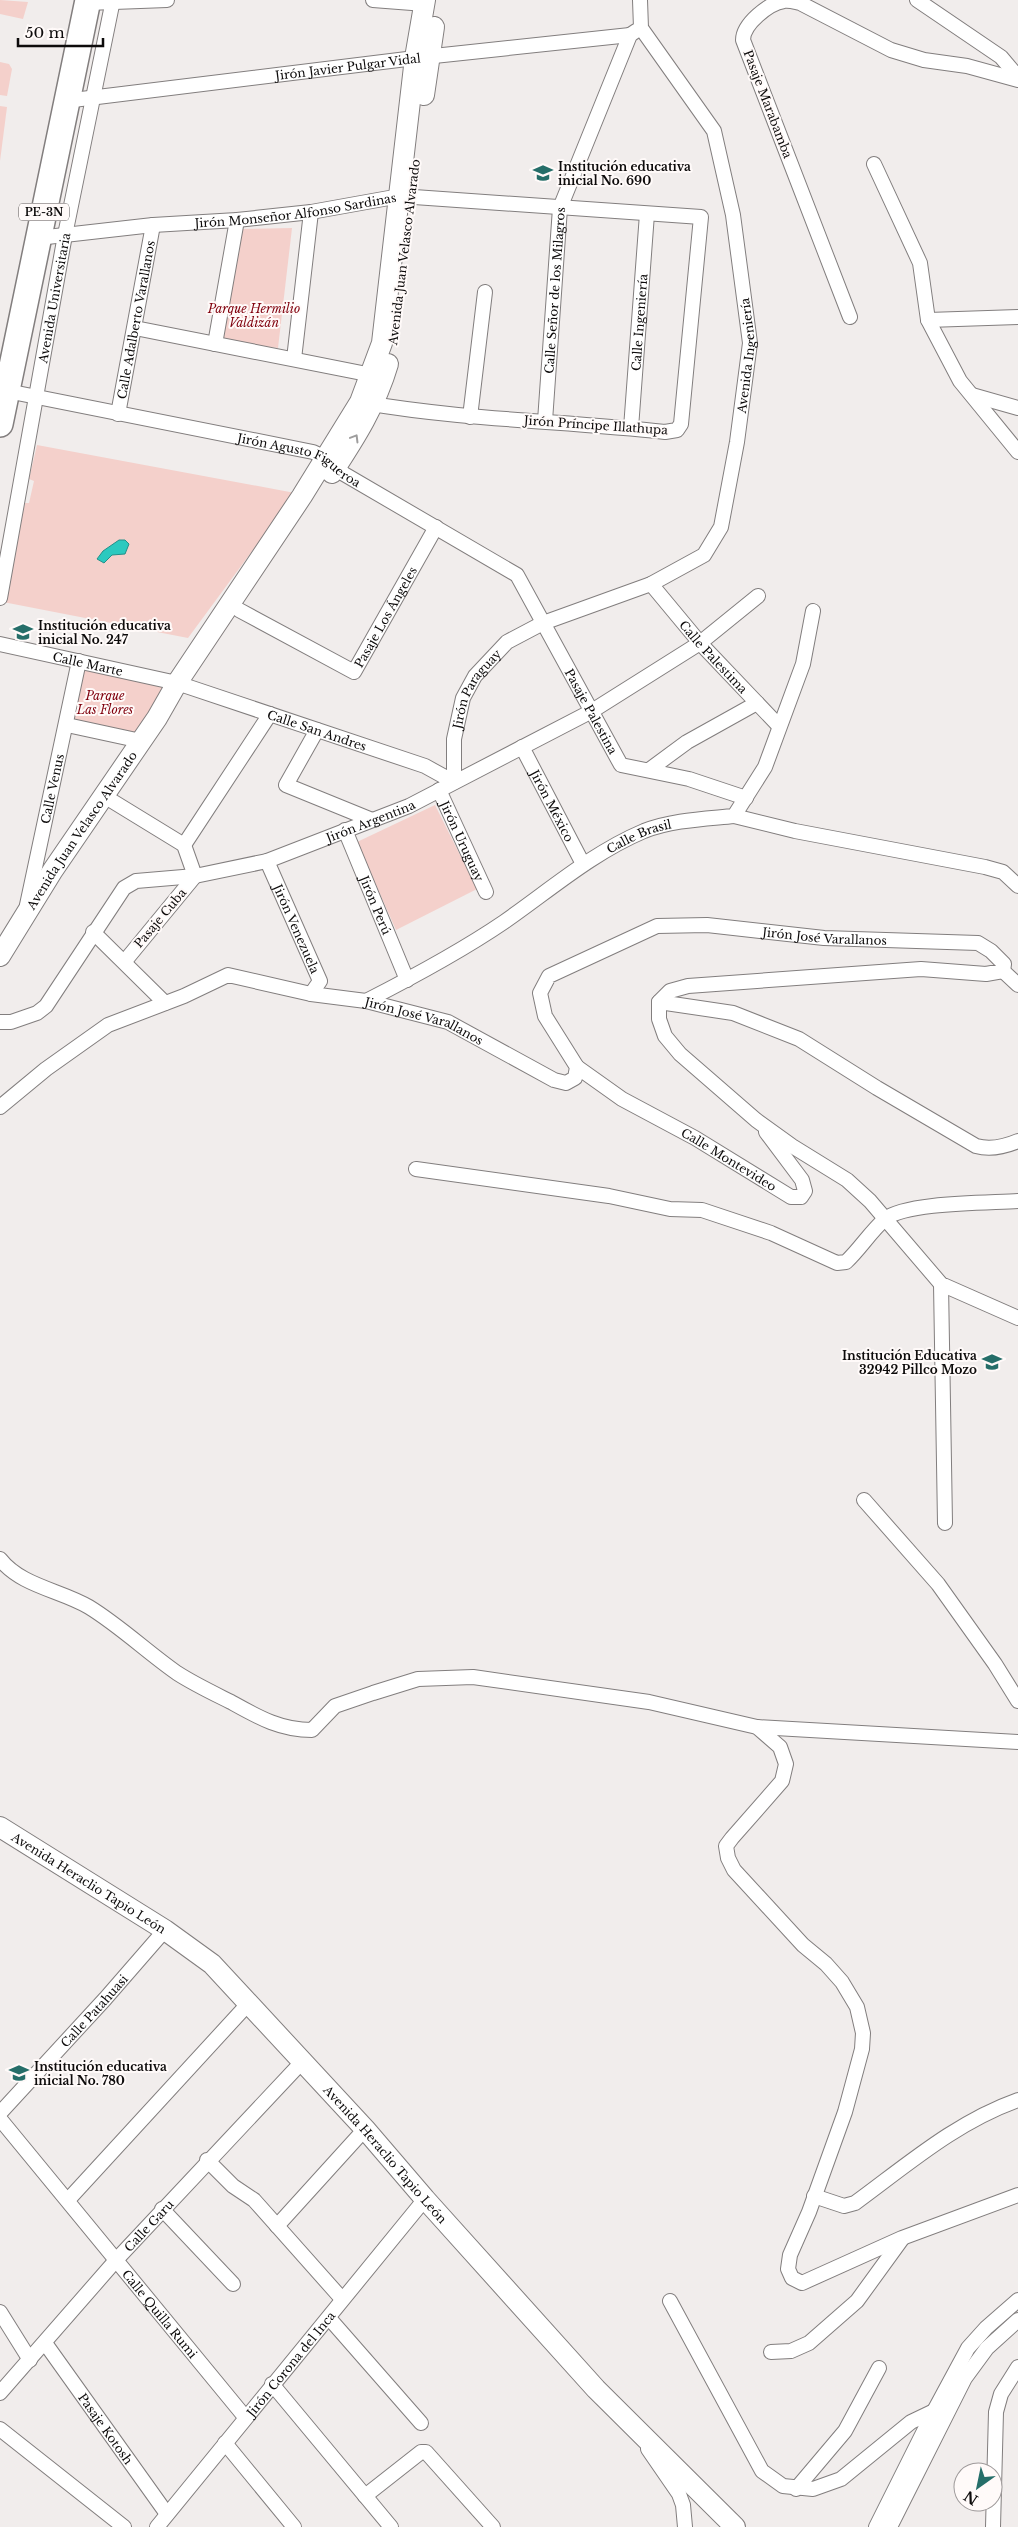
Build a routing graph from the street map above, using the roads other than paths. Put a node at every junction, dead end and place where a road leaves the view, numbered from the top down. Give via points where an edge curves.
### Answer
1 (167, 0) edge
2 (373, 0) edge
3 (640, 0) edge
4 (917, 0) edge
5 (88, 1) edge
6 (113, 1) edge
7 (430, 1) edge
8 (636, 31) junction
9 (422, 58) junction
10 (1018, 79) edge
11 (93, 98) junction
12 (65, 101) junction
13 (874, 164) dead end
14 (406, 197) junction
15 (560, 208) junction
16 (311, 212) junction
17 (647, 214) junction
18 (701, 217) joint
19 (237, 220) junction
20 (153, 225) junction
21 (65, 235) junction
22 (38, 238) junction
23 (485, 292) dead end
24 (850, 317) dead end
25 (1018, 317) edge
26 (928, 320) junction
27 (135, 328) junction
28 (215, 344) junction
29 (294, 359) junction
30 (372, 375) junction
31 (7, 391) junction
32 (969, 394) junction
33 (36, 397) junction
34 (367, 403) junction
35 (1018, 408) edge
36 (118, 414) junction
37 (470, 417) junction
38 (545, 421) junction
39 (0, 424) edge
40 (631, 428) junction
41 (1018, 452) edge
42 (331, 462) junction
43 (436, 527) junction
44 (651, 584) junction
45 (758, 596) dead end
46 (0, 598) edge
47 (239, 610) junction
48 (813, 612) dead end
49 (543, 623) junction
50 (700, 643) junction
51 (0, 644) edge
52 (79, 662) junction
53 (181, 684) junction
54 (757, 703) junction
55 (592, 711) junction
56 (270, 714) junction
57 (67, 725) junction
58 (779, 726) junction
59 (317, 730) junction
60 (141, 741) junction
61 (522, 747) junction
62 (649, 770) junction
63 (454, 782) junction
64 (439, 790) junction
65 (104, 796) junction
66 (746, 798) junction
67 (734, 816) junction
68 (372, 820) junction
69 (344, 830) junction
70 (184, 845) junction
71 (267, 861) junction
72 (583, 864) junction
73 (195, 876) junction
74 (1018, 886) edge
75 (486, 892) dead end
76 (24, 917) junction
77 (93, 932) junction
78 (3, 944) edge
79 (125, 961) junction
80 (1003, 971) junction
81 (407, 980) junction
82 (1018, 986) edge
83 (311, 994) junction
84 (366, 1001) junction
85 (659, 1002) junction
86 (165, 1003) junction
87 (0, 1022) edge
88 (577, 1067) junction
89 (0, 1107) edge
90 (756, 1120) junction
91 (1018, 1141) edge
92 (416, 1169) dead end
93 (1018, 1201) edge
94 (885, 1219) junction
95 (941, 1284) junction
96 (1018, 1318) edge
97 (864, 1500) dead end
98 (946, 1524) dead end
99 (0, 1559) edge
100 (1018, 1701) edge
101 (757, 1727) junction
102 (1018, 1742) edge
103 (0, 1826) edge
104 (165, 1930) junction
105 (248, 2004) junction
106 (302, 2063) junction
107 (1018, 2100) edge
108 (0, 2113) edge
109 (0, 2119) edge
110 (365, 2129) junction
111 (207, 2160) junction
112 (1018, 2195) edge
113 (814, 2196) junction
114 (424, 2199) junction
115 (68, 2200) junction
116 (162, 2209) junction
117 (277, 2226) junction
118 (902, 2238) junction
119 (117, 2258) junction
120 (233, 2284) dead end
121 (342, 2299) junction
122 (1018, 2300) edge
123 (670, 2301) dead end
124 (0, 2312) edge
125 (329, 2318) junction
126 (1018, 2320) edge
127 (45, 2343) junction
128 (771, 2352) dead end
129 (30, 2360) junction
130 (1018, 2367) edge
131 (879, 2368) dead end
132 (272, 2384) junction
133 (0, 2393) edge
134 (934, 2410) junction
135 (245, 2417) junction
136 (421, 2423) dead end
137 (0, 2429) edge
138 (636, 2431) junction
139 (226, 2442) junction
140 (796, 2489) junction
141 (364, 2496) junction
142 (167, 2514) junction
143 (124, 2527) edge
144 (157, 2527) edge
145 (294, 2527) edge
146 (391, 2527) edge
147 (493, 2527) edge
148 (685, 2527) edge
149 (735, 2527) edge
150 (876, 2527) edge
151 (890, 2527) edge
152 (993, 2527) edge

1 - 6 street
2 - 7 street
3 - 8 street
4 - 10 street via 1001,57
5 - 6 street
5 - 12 highway, Avenida Universitaria / PE-3N
6 - 11 street, Avenida Universitaria
7 - 9 street, Avenida Juan Velasco Alvarado
8 - 9 street, Jirón Javier Pulgar Vidal
8 - 15 street, Calle Señor de los Milagros
8 - 44 street, Avenida Ingeniería via 714,131 733,215 750,343 721,527 704,555
9 - 11 street, Jirón Javier Pulgar Vidal
9 - 14 street, Avenida Juan Velasco Alvarado
10 - 24 street, Pasaje Marabamba via 890,50 800,3 785,1 770,7 749,24 743,40
11 - 12 street, Jirón Javier Pulgar Vidal
11 - 21 street, Avenida Universitaria
12 - 22 highway, Avenida Universitaria / PE-3N
13 - 26 street via 920,262
14 - 15 street, Jirón Monseñor Alfonso Sardinas
14 - 16 street, Jirón Monseñor Alfonso Sardinas
14 - 30 street, Avenida Juan Velasco Alvarado via 382,343
14 - 34 street, Avenida Juan Velasco Alvarado via 397,323 391,354
15 - 17 street, Jirón Monseñor Alfonso Sardinas
15 - 38 street, Calle Señor de los Milagros
16 - 19 street, Jirón Monseñor Alfonso Sardinas
16 - 29 street
17 - 18 street, Jirón Monseñor Alfonso Sardinas
17 - 40 street, Calle Ingeniería
18 - 40 street, Jirón Príncipe Illathupa via 681,424 677,430 665,432
19 - 20 street, Jirón Monseñor Alfonso Sardinas
19 - 28 street
20 - 21 street, Jirón Monseñor Alfonso Sardinas
20 - 27 street, Calle Adalberto Varallanos
21 - 22 street, Jirón Monseñor Alfonso Sardinas
21 - 33 street, Avenida Universitaria
22 - 31 highway, Avenida Universitaria / PE-3N
23 - 37 street
25 - 26 street
26 - 32 street
27 - 28 street
27 - 36 street, Calle Adalberto Varallanos
28 - 29 street
29 - 30 street
30 - 34 street, Avenida Juan Velasco Alvarado
31 - 33 street, Jirón Agusto Figueroa
31 - 39 highway, Avenida Universitaria / PE-3N
32 - 35 street
32 - 41 street
33 - 36 street, Jirón Agusto Figueroa
33 - 46 street, Avenida Universitaria
34 - 37 street, Jirón Príncipe Illathupa
34 - 42 street, Avenida Juan Velasco Alvarado
36 - 42 street, Jirón Agusto Figueroa via 313,452
37 - 38 street, Jirón Príncipe Illathupa
38 - 40 street, Jirón Príncipe Illathupa
42 - 43 street, Jirón Agusto Figueroa via 344,474
42 - 47 street, Avenida Juan Velasco Alvarado
42 - 53 street, Avenida Juan Velasco Alvarado
43 - 47 street, Pasaje Los Ángeles via 354,672
43 - 49 street, Jirón Agusto Figueroa via 517,574
44 - 49 street, Avenida Ingeniería
44 - 50 street, Calle Palestima
45 - 50 street, Jirón Argentina
47 - 53 street, Avenida Juan Velasco Alvarado via 194,675
48 - 58 street via 803,664
49 - 55 street, Pasaje Palestina
49 - 63 street, Jirón Paraguay via 507,642 475,676 463,698 454,739
50 - 54 street, Calle Palestima
50 - 55 street, Jirón Argentina
51 - 52 street, Calle Marte
52 - 53 street, Calle Marte
52 - 57 street, Calle Venus
53 - 56 street, Calle San Andres
53 - 60 street, Avenida Juan Velasco Alvarado
54 - 58 street, Calle Palestima
54 - 62 street via 687,742
55 - 61 street, Jirón Argentina
55 - 62 street, Pasaje Palestina via 621,765
56 - 59 street, Calle San Andres
56 - 70 street
57 - 60 street
57 - 76 street, Calle Venus
58 - 66 street via 766,767
59 - 63 street, Calle San Andres via 425,766
59 - 68 street via 286,785
60 - 65 street, Avenida Juan Velasco Alvarado
61 - 63 street, Jirón Argentina
61 - 72 street, Jirón México
62 - 66 street, Pasaje Palestina
63 - 64 street, Jirón Argentina
64 - 68 street, Jirón Argentina
64 - 75 street, Jirón Uruguay
65 - 70 street
65 - 76 street, Avenida Juan Velasco Alvarado
66 - 67 street
67 - 72 street, Calle Brasil via 679,822 645,830
67 - 74 street via 795,831 985,866 1002,872
68 - 69 street, Jirón Argentina
69 - 71 street, Jirón Argentina
69 - 81 street, Jirón Perú
70 - 73 street
71 - 73 street, Jirón Argentina
71 - 83 street, Jirón Venezuela via 320,981
72 - 81 street, Calle Brasil via 504,922
73 - 77 street, Jirón Argentina via 136,881 124,888
73 - 79 street, Pasaje Cuba
76 - 78 street, Avenida Juan Velasco Alvarado
77 - 79 street
77 - 87 street, Jirón Argentina via 42,1010 11,1022
79 - 86 street
80 - 82 street
80 - 85 street via 986,974 921,969 688,986 670,991
80 - 88 street, Jirón José Varallanos via 1004,964 978,943 824,938 706,925 657,926 549,976 540,994 545,1016
81 - 84 street, Calle Brasil
83 - 84 street, Jirón José Varallanos
83 - 86 street, Jirón José Varallanos via 228,975
84 - 88 street, Jirón José Varallanos via 448,1022 554,1080 566,1083 575,1078
85 - 90 street via 658,1019 665,1036 680,1054
85 - 91 street via 733,1014 799,1039 976,1146 985,1149 1004,1147
86 - 89 street, Jirón José Varallanos via 108,1025
88 - 90 street, Calle Montevideo via 622,1099 695,1138 791,1197 801,1197 805,1191 802,1180
90 - 94 street via 847,1180
92 - 94 street via 609,1196 670,1209 702,1210 771,1233 837,1263 846,1262
93 - 94 street via 930,1207 899,1212
94 - 95 street
95 - 96 street
95 - 98 street
97 - 100 street via 938,1584
99 - 101 street via 8,1568 44,1588 91,1608 179,1674 268,1723 293,1730 312,1730 335,1706 418,1679 473,1677 649,1702
101 - 102 street
101 - 113 street via 780,1747 786,1764 782,1781 726,1846 728,1858 734,1870 771,1911 842,1982 857,2007 863,2033 862,2049 845,2112
103 - 104 street, Avenida Heraclio Tapio León
104 - 105 street, Avenida Heraclio Tapio León via 212,1964
104 - 108 street, Calle Patahuasi
105 - 106 street, Avenida Heraclio Tapio León
105 - 115 street
106 - 110 street, Avenida Heraclio Tapio León
106 - 111 street, Calle Garu
107 - 113 street via 989,2110 946,2136 854,2203 844,2206
109 - 115 street, Calle Quilla Rumi
110 - 114 street, Avenida Heraclio Tapio León
110 - 117 street
111 - 116 street, Calle Garu
111 - 117 street via 233,2186 254,2200
112 - 118 street
113 - 118 street via 790,2255 788,2269 797,2282 802,2283
114 - 121 street, Jirón Corona del Inca
114 - 138 street, Avenida Heraclio Tapio León
115 - 119 street, Calle Quilla Rumi
116 - 119 street, Calle Garu
116 - 120 street
117 - 121 street
118 - 128 street via 875,2279 844,2313 809,2343 791,2351
119 - 127 street, Calle Garu
119 - 135 street, Calle Quilla Rumi
121 - 125 street, Jirón Corona del Inca
122 - 134 street via 968,2348
123 - 140 street via 762,2471 782,2486
124 - 129 street
125 - 132 street, Jirón Corona del Inca
125 - 136 street
126 - 151 street via 987,2348 966,2378
127 - 129 street, Calle Garu
127 - 142 street, Pasaje Kotosh
129 - 133 street, Calle Garu
130 - 152 street via 1001,2394 996,2412
131 - 140 street via 845,2431
132 - 135 street, Jirón Corona del Inca
132 - 141 street
134 - 140 street via 911,2422 841,2478 813,2489
134 - 150 street
135 - 139 street, Jirón Corona del Inca
137 - 143 street
138 - 148 street via 680,2494
138 - 149 street, Avenida Heraclio Tapio León
139 - 142 street, Jirón Corona del Inca
139 - 145 street
141 - 146 street
141 - 147 street via 421,2452 426,2452
142 - 144 street, Jirón Corona del Inca

